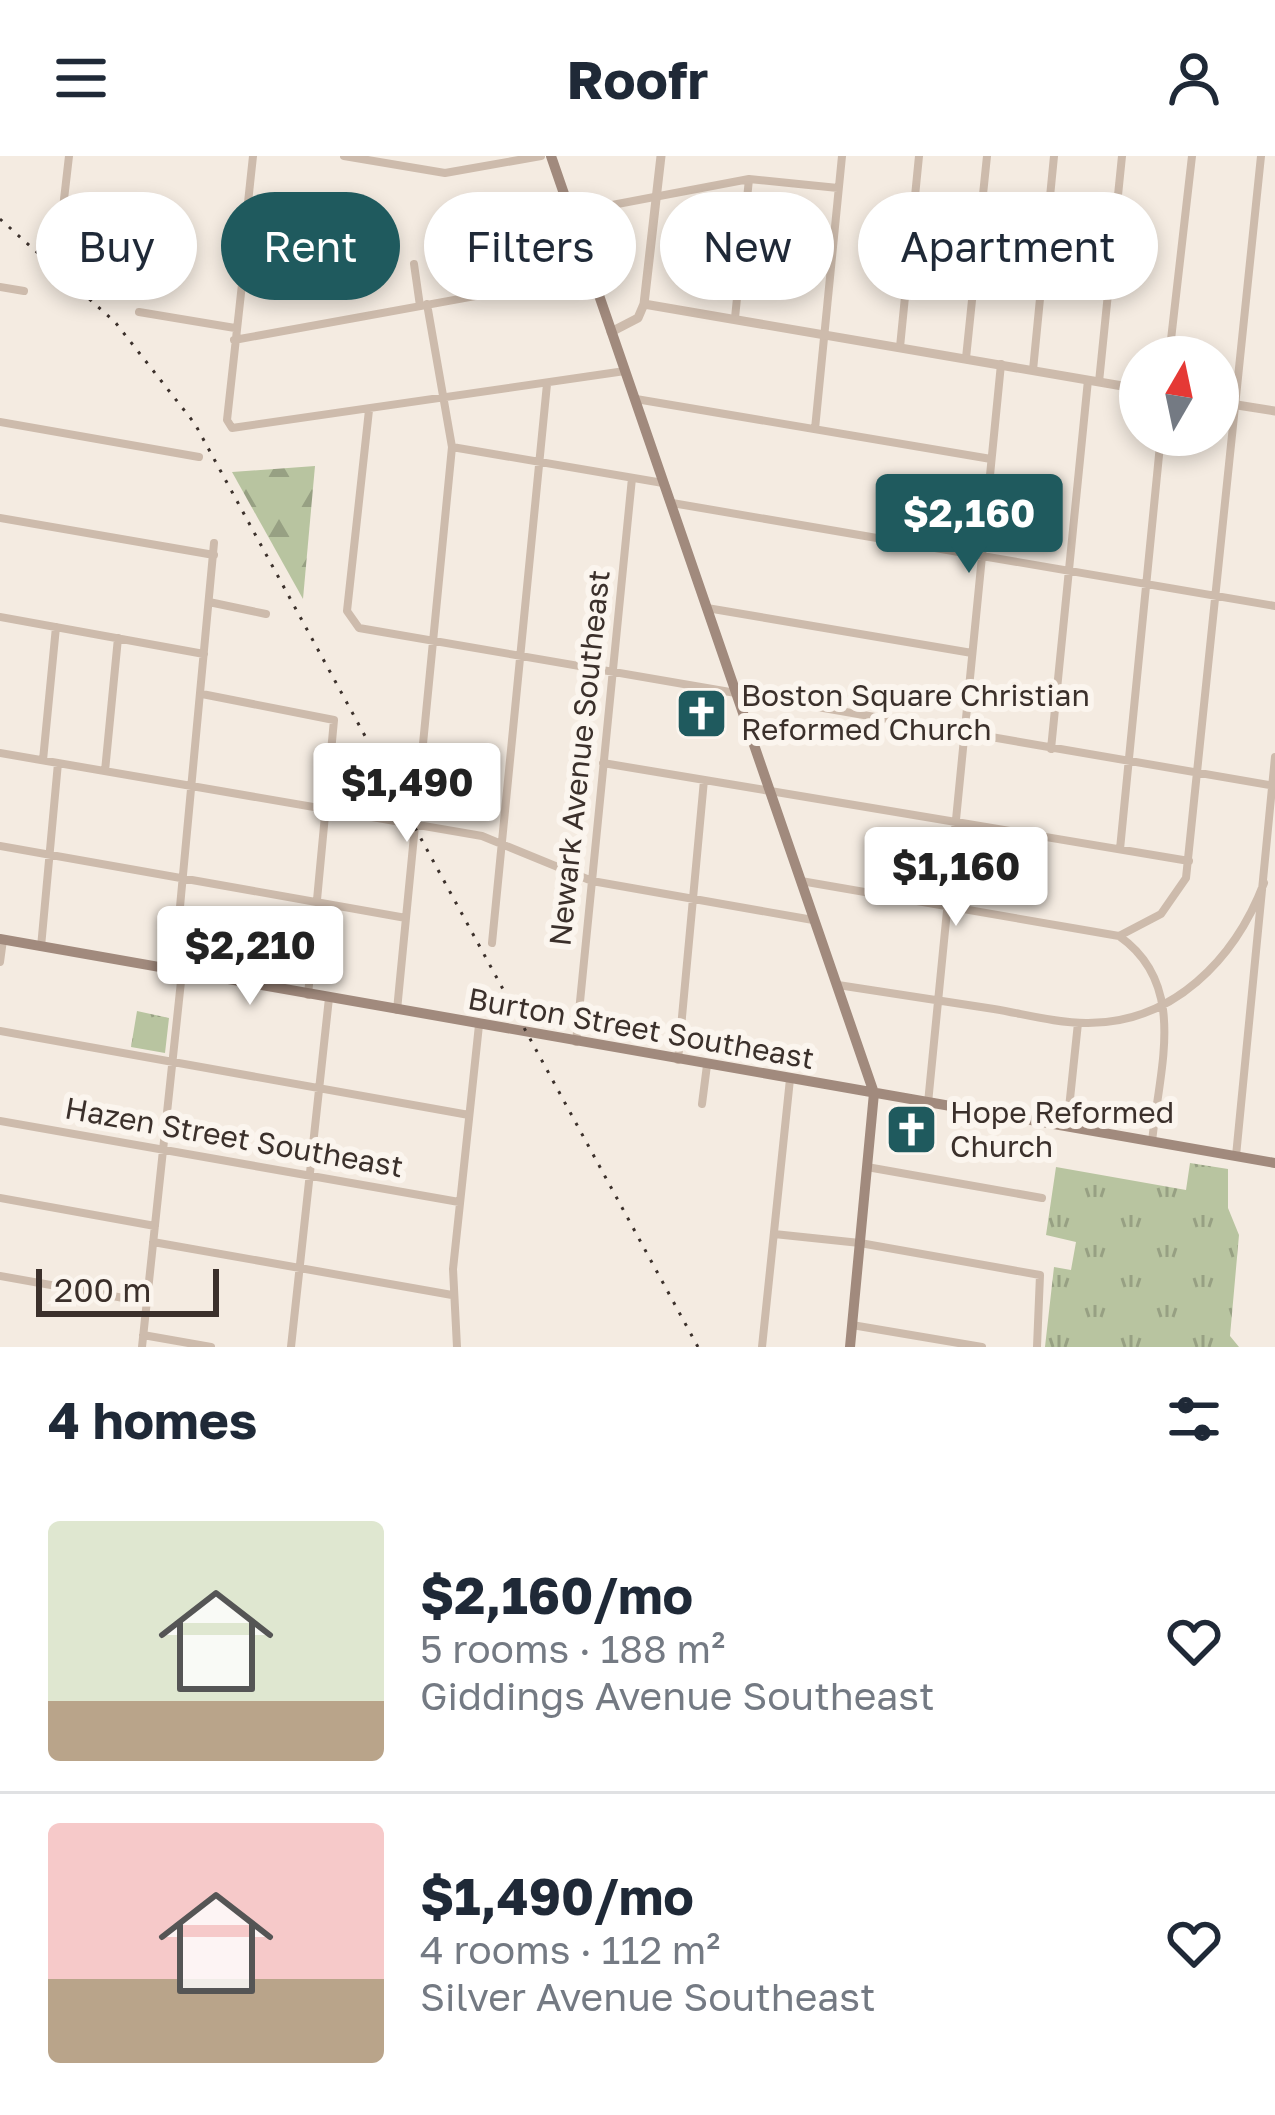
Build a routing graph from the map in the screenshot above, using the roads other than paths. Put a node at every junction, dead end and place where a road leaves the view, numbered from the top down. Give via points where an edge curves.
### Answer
1 (69, 156) edge
2 (253, 156) edge
3 (344, 156) edge
4 (541, 156) edge
5 (551, 156) edge
6 (661, 156) edge
7 (842, 156) edge
8 (919, 156) edge
9 (987, 156) edge
10 (1054, 156) edge
11 (1122, 156) edge
12 (1192, 156) edge
13 (1261, 156) edge
14 (749, 178) junction
15 (838, 188) junction
16 (65, 192) edge
17 (250, 192) edge
18 (563, 192) edge
19 (656, 197) junction
20 (636, 201) edge
21 (415, 264) dead end
22 (0, 286) edge
23 (24, 290) dead end
24 (240, 300) edge
25 (451, 300) edge
26 (600, 300) edge
27 (644, 304) junction
28 (423, 305) junction
29 (140, 312) dead end
30 (735, 318) junction
31 (236, 328) junction
32 (611, 332) junction
33 (824, 333) junction
34 (1171, 336) edge
35 (234, 340) junction
36 (900, 347) junction
37 (966, 358) junction
38 (1239, 358) edge
39 (1001, 364) junction
40 (1033, 370) junction
41 (625, 371) junction
42 (1093, 381) junction
43 (547, 384) junction
44 (1119, 385) edge
45 (447, 399) junction
46 (634, 399) junction
47 (1239, 405) edge
48 (369, 410) junction
49 (1275, 411) edge
50 (0, 422) edge
51 (815, 429) junction
52 (452, 447) junction
53 (1159, 456) edge
54 (1229, 456) edge
55 (199, 457) dead end
56 (991, 459) junction
57 (540, 461) junction
58 (632, 478) junction
59 (663, 484) junction
60 (670, 503) junction
61 (0, 518) edge
62 (214, 543) dead end
63 (214, 555) junction
64 (982, 556) junction
65 (1069, 571) junction
66 (1146, 584) junction
67 (1214, 597) junction
68 (209, 602) junction
69 (1275, 606) edge
70 (706, 608) junction
71 (266, 614) dead end
72 (0, 617) edge
73 (56, 628) junction
74 (118, 638) junction
75 (433, 640) junction
76 (204, 653) junction
77 (972, 653) junction
78 (520, 656) junction
79 (613, 671) junction
80 (202, 694) junction
81 (737, 695) junction
82 (963, 732) junction
83 (1051, 749) junction
84 (0, 753) edge
85 (1275, 757) edge
86 (44, 760) junction
87 (58, 763) junction
88 (603, 763) junction
89 (1128, 763) junction
90 (105, 771) junction
91 (1198, 774) junction
92 (704, 780) junction
93 (192, 785) junction
94 (1274, 786) edge
95 (769, 790) junction
96 (327, 810) junction
97 (955, 819) junction
98 (414, 824) junction
99 (0, 846) edge
100 (501, 846) junction
101 (1120, 849) junction
102 (50, 855) junction
103 (1189, 861) junction
104 (183, 879) junction
105 (592, 880) junction
106 (800, 881) junction
107 (1264, 883) junction
108 (693, 898) junction
109 (319, 903) junction
110 (946, 905) junction
111 (406, 918) junction
112 (813, 920) junction
113 (1119, 936) junction
114 (1237, 939) junction
115 (1, 940) edge
116 (492, 944) dead end
117 (1257, 944) junction
118 (41, 946) junction
119 (0, 962) edge
120 (178, 972) junction
121 (836, 984) junction
122 (308, 994) junction
123 (329, 998) junction
124 (938, 1000) junction
125 (1164, 1006) junction
126 (397, 1010) junction
127 (1078, 1023) junction
128 (479, 1025) junction
129 (0, 1031) edge
130 (576, 1042) junction
131 (678, 1060) junction
132 (172, 1062) junction
133 (707, 1065) junction
134 (790, 1079) junction
135 (319, 1088) junction
136 (874, 1093) junction
137 (928, 1103) junction
138 (702, 1104) dead end
139 (469, 1115) junction
140 (0, 1121) edge
141 (1067, 1127) junction
142 (1152, 1142) junction
143 (162, 1149) junction
144 (1236, 1156) junction
145 (1275, 1163) edge
146 (867, 1167) junction
147 (310, 1176) junction
148 (0, 1198) edge
149 (1042, 1198) dead end
150 (459, 1202) junction
151 (155, 1226) junction
152 (774, 1234) junction
153 (152, 1242) junction
154 (860, 1243) junction
155 (300, 1268) junction
156 (0, 1276) edge
157 (452, 1295) junction
158 (146, 1303) junction
159 (852, 1325) junction
160 (143, 1335) junction
161 (142, 1347) edge
162 (211, 1347) edge
163 (292, 1347) edge
164 (457, 1347) edge
165 (762, 1347) edge
166 (850, 1347) edge
167 (982, 1347) edge
168 (1036, 1347) edge

1 - 16 street
2 - 17 street
3 - 4 street via 445,173
5 - 18 main road
6 - 19 street
7 - 15 street
8 - 36 street
9 - 37 street
10 - 40 street
11 - 42 street
12 - 34 street
13 - 38 street
14 - 15 street
14 - 19 street
14 - 30 street
15 - 33 street
19 - 20 street
19 - 27 street
21 - 28 street
22 - 23 street
24 - 31 street
25 - 28 street
26 - 32 main road
27 - 30 street
27 - 32 street via 638,318
28 - 35 street
28 - 45 street
29 - 31 street
30 - 33 street
31 - 35 street
32 - 41 main road
33 - 36 street
33 - 51 street
35 - 48 street via 230,427
36 - 37 street
37 - 39 street
39 - 40 street
39 - 56 street
40 - 42 street
41 - 43 street
41 - 46 main road
42 - 44 street
42 - 65 street
43 - 45 street
43 - 57 street
45 - 48 street
45 - 52 street
46 - 51 street
46 - 59 main road
47 - 49 street
48 - 75 street via 347,611 351,623 382,634
50 - 55 street
51 - 56 street
52 - 57 street
52 - 75 street
53 - 66 street
54 - 67 street
56 - 64 street
57 - 58 street
57 - 78 street
58 - 59 street
58 - 79 street, Newark Avenue Southeast
59 - 60 main road
60 - 64 street
60 - 70 main road
61 - 63 street
62 - 63 street
63 - 68 street
64 - 65 street
64 - 77 street
65 - 66 street
65 - 83 street
66 - 67 street
66 - 89 street
67 - 69 street
67 - 91 street
68 - 71 street
68 - 76 street
70 - 77 street
70 - 81 main road
72 - 73 street
73 - 74 street
73 - 86 street
74 - 76 street
74 - 90 street
75 - 78 street
75 - 98 street
76 - 80 street
77 - 82 street
78 - 79 street
78 - 100 street
79 - 81 street
79 - 88 street, Newark Avenue Southeast
80 - 93 street
80 - 96 street via 334,720
81 - 82 street
81 - 95 main road
82 - 83 street
82 - 97 street
83 - 89 street
84 - 86 street
85 - 94 street
86 - 87 street
87 - 90 street
87 - 102 street
88 - 92 street
88 - 105 street, Newark Avenue Southeast
89 - 91 street
89 - 101 street
90 - 93 street
91 - 94 street
91 - 103 street
92 - 95 street
92 - 108 street
93 - 96 street
93 - 104 street
94 - 107 street
95 - 97 street
95 - 106 main road
96 - 98 street
96 - 109 street
97 - 101 street
97 - 110 street
98 - 100 street
98 - 111 street
99 - 102 street
100 - 105 street
100 - 116 street
101 - 103 street
102 - 104 street
102 - 118 street
103 - 113 street via 1170,905
104 - 109 street
104 - 120 street
105 - 108 street
105 - 130 street, Newark Avenue Southeast
106 - 110 street
106 - 112 main road
107 - 114 street
107 - 117 street
108 - 112 street
108 - 131 street
109 - 111 street
109 - 122 street
110 - 113 street
110 - 124 street
111 - 126 street
112 - 121 main road
113 - 125 street via 1150,963
114 - 117 street
114 - 125 street via 1208,974
115 - 118 main road, Burton Street Southeast
115 - 119 street
117 - 144 street
118 - 120 main road, Burton Street Southeast
120 - 122 main road, Burton Street Southeast
120 - 132 street
121 - 124 street
121 - 136 main road
122 - 123 main road, Burton Street Southeast
123 - 126 main road, Burton Street Southeast
123 - 135 street
124 - 127 street
124 - 137 street
125 - 127 street
125 - 142 street
126 - 128 main road, Burton Street Southeast
127 - 141 street
128 - 130 main road, Burton Street Southeast
128 - 139 street
129 - 132 street
130 - 131 main road, Burton Street Southeast
131 - 133 main road, Burton Street Southeast
132 - 135 street
132 - 143 street
133 - 134 main road, Burton Street Southeast
133 - 138 street
134 - 136 main road, Burton Street Southeast
134 - 152 street
135 - 139 street
135 - 147 street
136 - 137 main road, Burton Street Southeast
136 - 146 main road
137 - 141 main road, Burton Street Southeast
139 - 150 street
140 - 143 street, Hazen Street Southeast
141 - 142 main road, Burton Street Southeast
142 - 144 main road, Burton Street Southeast
143 - 147 street, Hazen Street Southeast
143 - 151 street
144 - 145 main road, Burton Street Southeast
146 - 149 street
146 - 154 main road
147 - 150 street, Hazen Street Southeast
147 - 155 street
148 - 151 street
150 - 157 street
151 - 153 street
152 - 154 street
152 - 165 street
153 - 155 street
153 - 158 street
154 - 159 main road
154 - 168 street via 1040,1275
155 - 157 street
155 - 163 street
156 - 158 street
157 - 164 street
158 - 160 street
159 - 166 main road
159 - 167 street
160 - 161 street
160 - 162 street

